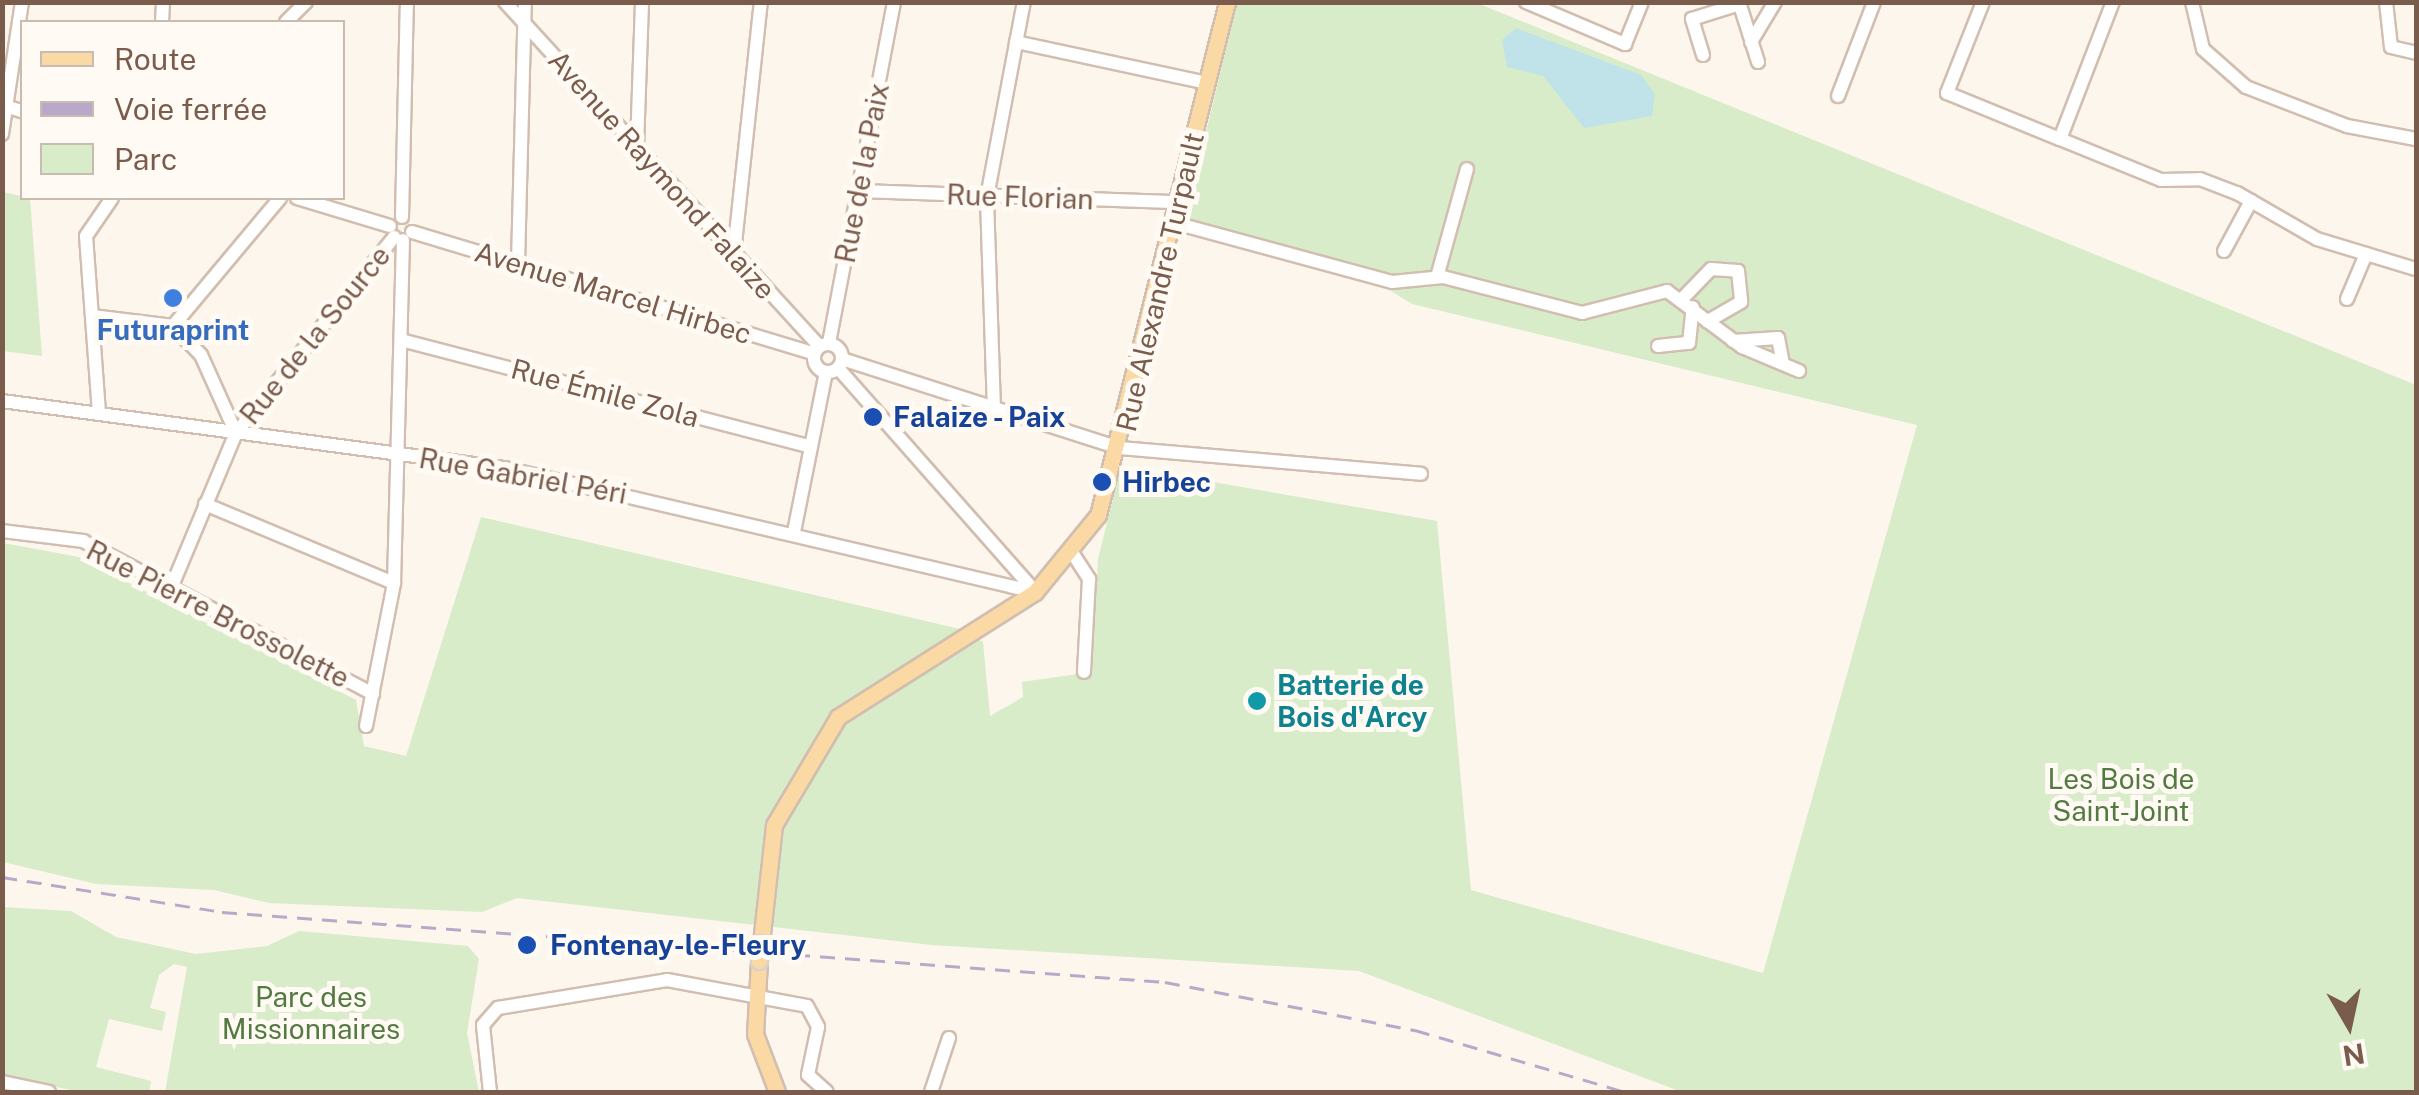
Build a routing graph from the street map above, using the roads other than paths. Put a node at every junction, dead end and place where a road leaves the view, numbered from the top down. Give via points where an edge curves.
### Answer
1 (22, 2) edge
2 (407, 2) edge
3 (505, 2) edge
4 (525, 2) edge
5 (642, 2) edge
6 (761, 2) edge
7 (894, 2) edge
8 (1024, 2) edge
9 (1226, 2) edge
10 (1526, 2) edge
11 (1642, 2) edge
12 (1776, 2) edge
13 (1874, 2) edge
14 (1983, 2) edge
15 (2113, 2) edge
16 (2192, 2) edge
17 (2386, 2) edge
18 (1740, 4) edge
19 (525, 25) junction
20 (1016, 42) junction
21 (1752, 42) junction
22 (2416, 53) edge
23 (1703, 55) dead end
24 (1758, 62) dead end
25 (1207, 83) junction
26 (1838, 96) dead end
27 (4, 106) edge
28 (2, 134) edge
29 (2060, 139) junction
30 (2416, 139) edge
31 (637, 146) junction
32 (1467, 170) dead end
33 (860, 191) junction
34 (987, 197) junction
35 (111, 200) edge
36 (278, 200) edge
37 (303, 200) edge
38 (2252, 201) junction
39 (1180, 202) junction
40 (1175, 223) junction
41 (400, 234) junction
42 (2224, 252) dead end
43 (734, 253) junction
44 (2366, 254) junction
45 (518, 263) junction
46 (2416, 269) edge
47 (1436, 277) junction
48 (2347, 298) dead end
49 (1688, 302) junction
50 (92, 316) junction
51 (1707, 322) junction
52 (173, 326) junction
53 (401, 340) junction
54 (1733, 341) junction
55 (1658, 346) dead end
56 (821, 348) junction
57 (1783, 364) junction
58 (835, 366) junction
59 (1799, 371) dead end
60 (2, 401) edge
61 (994, 410) junction
62 (98, 413) junction
63 (236, 433) junction
64 (808, 446) junction
65 (1120, 448) junction
66 (398, 453) junction
67 (1421, 474) dead end
68 (205, 504) junction
69 (2, 531) edge
70 (794, 532) junction
71 (1072, 554) junction
72 (394, 583) junction
73 (1035, 592) junction
74 (169, 593) junction
75 (1084, 672) dead end
76 (373, 694) junction
77 (366, 726) dead end
78 (757, 996) junction
79 (949, 1038) dead end
80 (2, 1082) edge
81 (49, 1092) edge
82 (490, 1092) edge
83 (778, 1092) edge
84 (827, 1092) edge
85 (931, 1092) edge

1 - 27 street
2 - 41 street
3 - 19 street, Avenue Raymond Falaize
4 - 19 street
5 - 31 street
6 - 43 street
7 - 33 street, Rue de la Paix
8 - 20 street
9 - 25 main road, Rue Alexandre Turpault
10 - 11 street via 1625,44
12 - 21 street
13 - 26 street
14 - 29 street via 1947,93
15 - 29 street
16 - 30 street via 2203,49 2234,80 2302,112
17 - 22 street via 2391,48
18 - 21 street
18 - 23 street via 1692,19
19 - 31 street, Avenue Raymond Falaize
19 - 45 street
20 - 25 street
20 - 34 street
21 - 24 street
25 - 39 main road, Rue Alexandre Turpault
27 - 28 street
29 - 38 street
31 - 43 street, Avenue Raymond Falaize
32 - 47 street
33 - 34 street, Rue Florian
33 - 56 street, Rue de la Paix
34 - 39 street, Rue Florian
34 - 61 street
35 - 50 street via 86,236
36 - 52 street
37 - 41 street, Avenue Marcel Hirbec
38 - 42 street
38 - 44 street
39 - 40 main road, Rue Alexandre Turpault
40 - 47 street via 1392,282
40 - 65 main road, Rue Alexandre Turpault
41 - 45 street, Avenue Marcel Hirbec
41 - 53 street
41 - 63 street, Rue de la Source
43 - 56 street, Avenue Raymond Falaize
44 - 46 street
44 - 48 street
45 - 56 street, Avenue Marcel Hirbec
47 - 49 street via 1582,314 1616,298
49 - 51 street
49 - 51 street via 1711,269 1738,271 1741,302
49 - 55 street via 1688,343
50 - 52 street
50 - 62 street
51 - 54 street
52 - 63 street via 200,355
53 - 64 street, Rue Émile Zola
53 - 66 street
54 - 57 street
54 - 57 street via 1778,338
56 - 58 street
56 - 58 street
57 - 59 street
58 - 61 street
58 - 64 street
58 - 73 street
60 - 62 street, Rue Gabriel Péri
61 - 65 street
62 - 63 street, Rue Gabriel Péri
63 - 66 street, Rue Gabriel Péri
63 - 68 street, Rue de la Source
64 - 70 street
65 - 67 street
65 - 71 main road, Rue Alexandre Turpault via 1098,515
66 - 70 street, Rue Gabriel Péri
66 - 72 street
68 - 72 street
68 - 74 street, Rue de la Source
69 - 74 street, Rue Pierre Brossolette via 84,542
70 - 73 street, Rue Gabriel Péri
71 - 73 main road, Rue Alexandre Turpault
71 - 75 street via 1089,579
72 - 76 street
73 - 78 main road, Rue Alexandre Turpault, bridge via 838,717 774,825
74 - 76 street, Rue Pierre Brossolette
76 - 77 street
78 - 82 street via 667,980 491,1013 482,1035
78 - 83 main road, Rue Alexandre Turpault via 755,1034
78 - 84 street via 815,1014 805,1058
79 - 85 street
80 - 81 street

